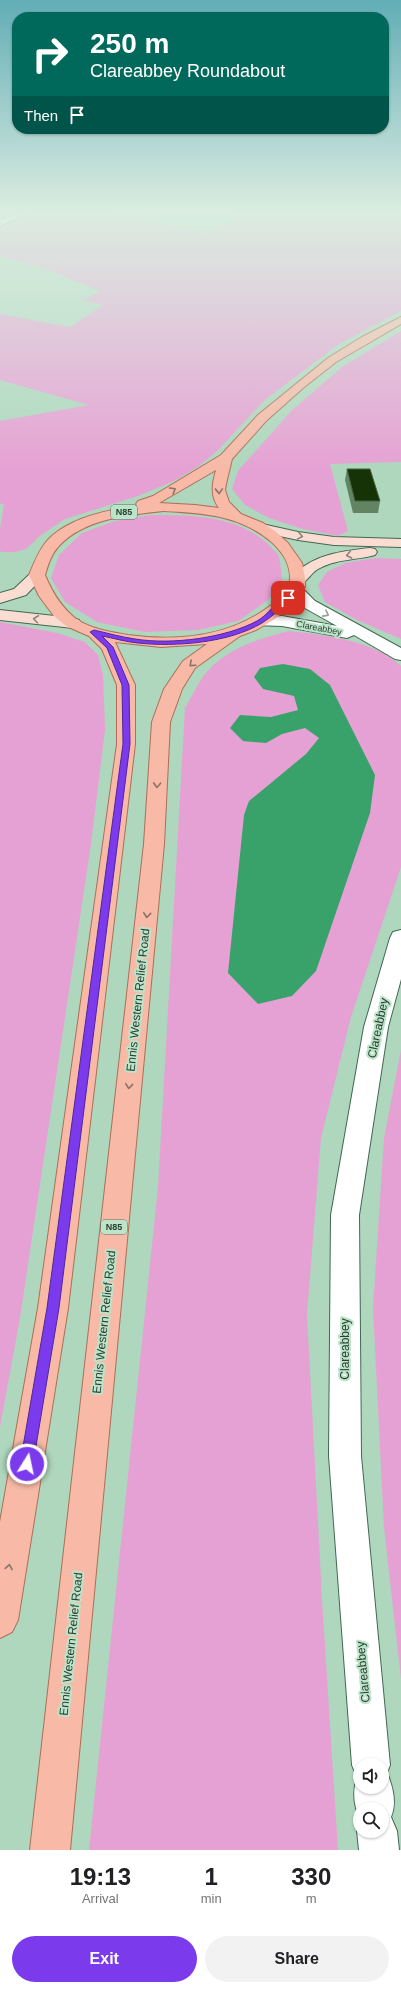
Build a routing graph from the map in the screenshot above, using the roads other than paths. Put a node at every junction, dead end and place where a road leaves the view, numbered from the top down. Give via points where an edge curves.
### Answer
1 (401, 320) edge
2 (226, 458) junction
3 (111, 514) junction
4 (236, 517) junction
5 (262, 528) junction
6 (401, 543) edge
7 (401, 548) edge
8 (37, 575) junction
9 (297, 585) junction
10 (0, 598) edge
11 (0, 615) edge
12 (261, 622) junction
13 (73, 623) junction
14 (94, 632) junction
15 (234, 633) junction
16 (377, 641) junction
17 (401, 655) edge
18 (401, 938) edge
19 (0, 1620) edge
20 (371, 1758) edge
21 (378, 1838) edge
22 (50, 1850) edge
23 (379, 1850) edge

1 - 2 main road, N85 via 349,349 299,386 262,418
3 -> 2 main road, N85 via 158,499
2 -> 4 main road, N85 via 218,485 218,497 226,509
3 - 4 main road, N85 via 163,507 190,508
3 - 8 main road, N85 via 88,522 56,541 44,557
4 - 5 main road, N85
5 -> 6 main road via 334,541
5 - 9 main road, N85 via 293,558
7 -> 9 main road via 346,555 312,566
8 - 10 main road via 20,592
8 - 13 main road, N85 via 50,603
9 - 12 main road, N85 via 281,606
9 -> 16 street, Clareabbey via 309,604
13 -> 11 main road
12 - 15 main road, N85
12 - 16 street, Clareabbey via 282,621 330,628
13 - 14 main road, N85
14 - 15 main road, N85 via 136,641 165,643 194,641
19 -> 14 main road, N85 via 53,1308 126,744 126,685 110,647
15 -> 22 main road, Ennis Western Relief Road / N85 via 189,665 173,689 161,722 154,844
16 - 17 street, Clareabbey
18 - 20 street, Clareabbey via 376,1027 345,1215 345,1456
21 - 23 street

